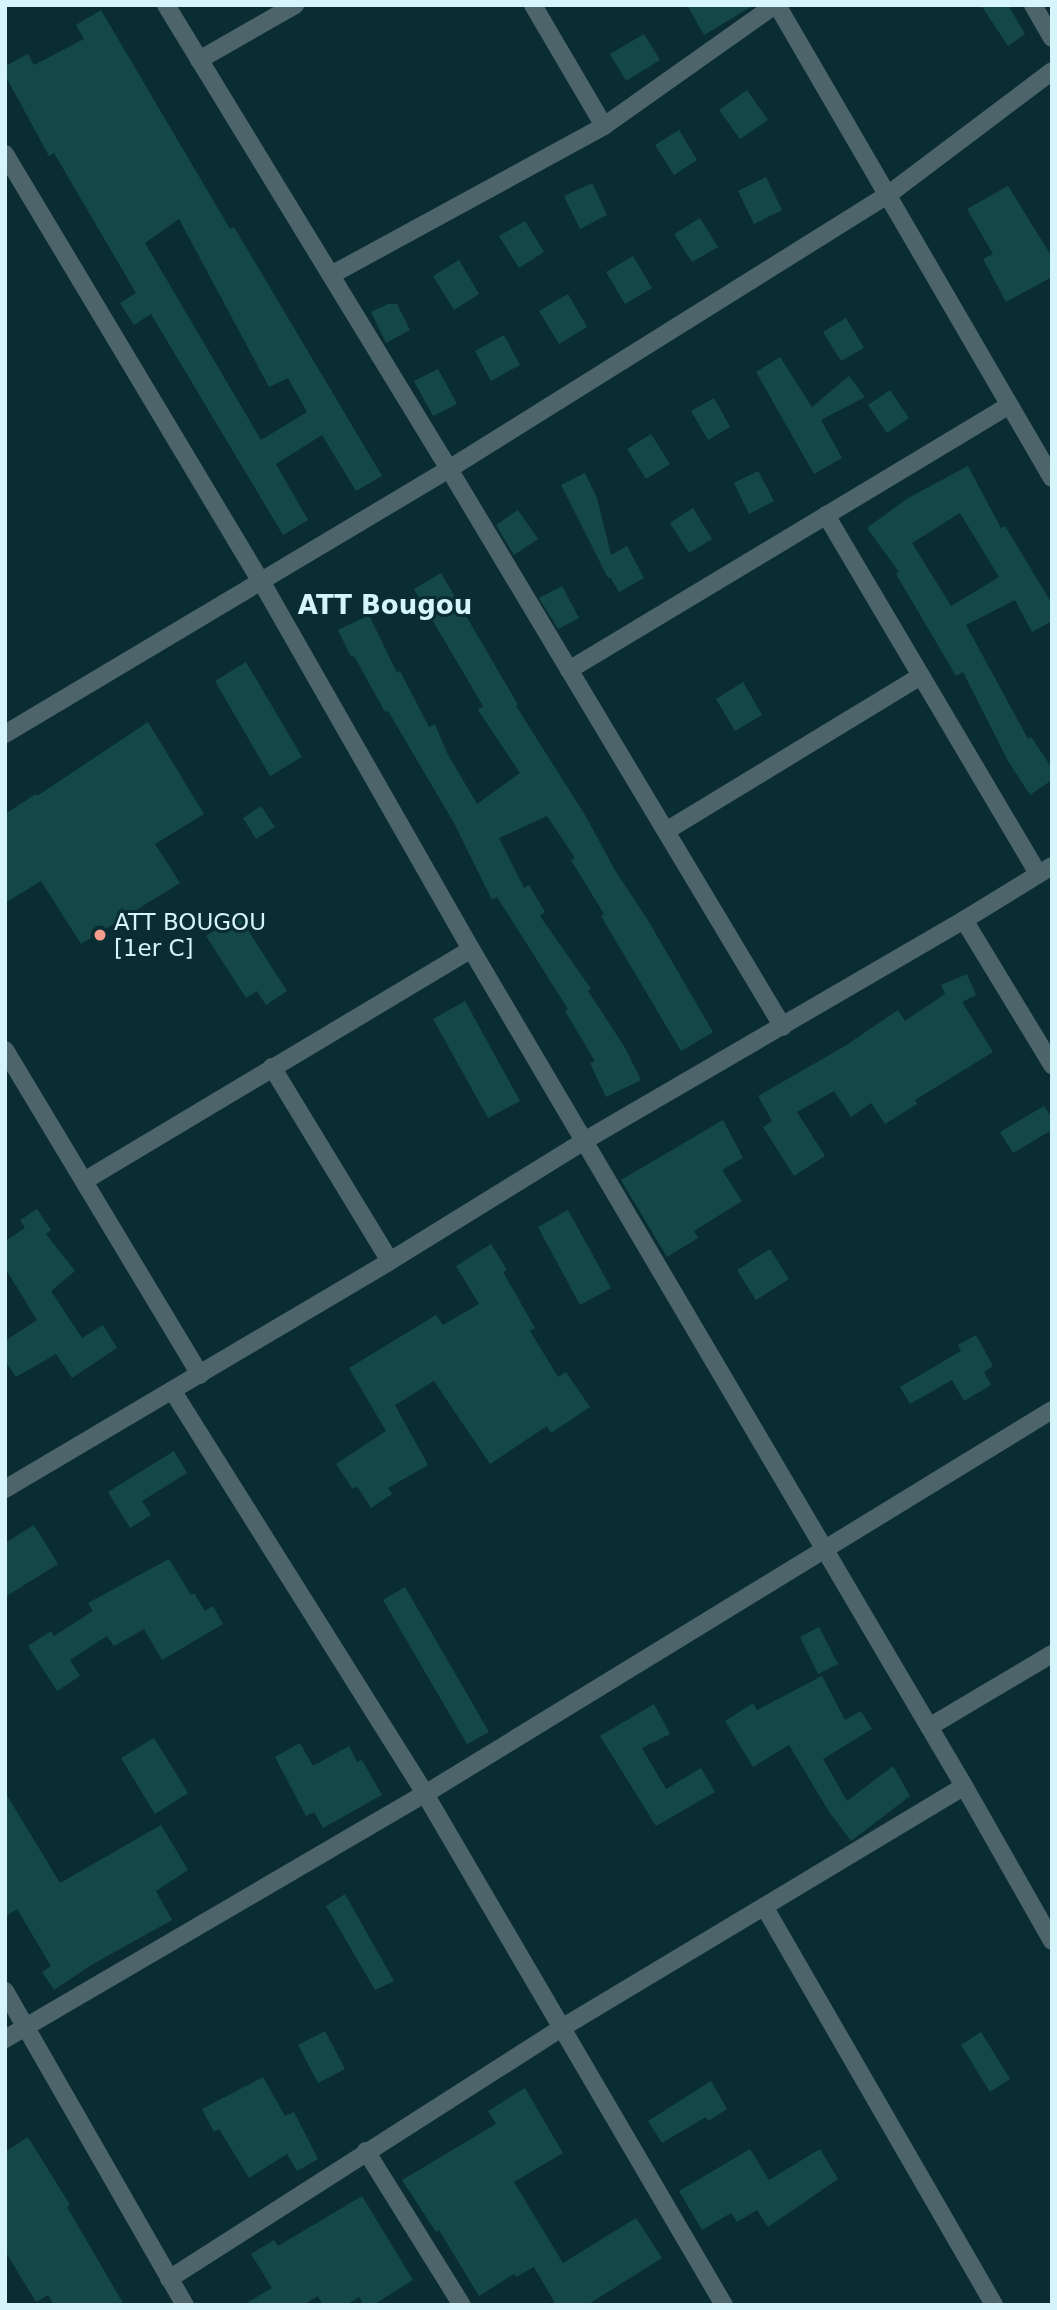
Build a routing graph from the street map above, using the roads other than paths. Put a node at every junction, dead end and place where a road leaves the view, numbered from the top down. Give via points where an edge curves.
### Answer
1 (166, 5) edge
2 (295, 5) edge
3 (533, 5) edge
4 (776, 5) edge
5 (1033, 5) edge
6 (1052, 38) edge
7 (199, 60) junction
8 (1052, 71) edge
9 (604, 126) junction
10 (8, 167) edge
11 (889, 194) junction
12 (331, 275) junction
13 (1008, 406) junction
14 (449, 469) junction
15 (1052, 478) edge
16 (826, 515) junction
17 (261, 582) junction
18 (569, 670) junction
19 (921, 676) junction
20 (5, 734) edge
21 (666, 831) junction
22 (1045, 870) edge
23 (964, 920) junction
24 (471, 948) junction
25 (783, 1027) junction
26 (5, 1050) edge
27 (1052, 1065) edge
28 (272, 1067) junction
29 (584, 1141) junction
30 (84, 1181) junction
31 (390, 1261) junction
32 (200, 1375) junction
33 (172, 1390) junction
34 (1052, 1410) edge
35 (5, 1489) edge
36 (824, 1548) junction
37 (1052, 1654) edge
38 (929, 1727) junction
39 (964, 1786) junction
40 (425, 1794) junction
41 (765, 1908) junction
42 (1052, 1941) edge
43 (5, 1991) edge
44 (26, 2026) junction
45 (560, 2029) junction
46 (5, 2039) edge
47 (366, 2151) junction
48 (169, 2278) junction
49 (185, 2305) edge
50 (462, 2305) edge
51 (724, 2305) edge
52 (994, 2305) edge

1 - 7 street
2 - 7 street
3 - 9 street
4 - 9 street
4 - 11 street
5 - 6 street
7 - 12 street
8 - 11 street
9 - 12 street
10 - 17 street
11 - 13 street
11 - 14 street
12 - 14 street
13 - 15 street
13 - 16 street
14 - 17 street
14 - 18 street
16 - 18 street
16 - 19 street
17 - 20 street
17 - 24 street
18 - 21 street
19 - 21 street
19 - 22 street
21 - 25 street
22 - 23 street
23 - 25 street
23 - 27 street
24 - 28 street
24 - 29 street
25 - 29 street
26 - 30 street
28 - 30 street
28 - 31 street
29 - 31 street
29 - 36 street
30 - 32 street
31 - 32 street
32 - 33 street
33 - 35 street
33 - 40 street
34 - 36 street
36 - 38 street
36 - 40 street
37 - 38 street
38 - 39 street
39 - 41 street
39 - 42 street
40 - 44 street
40 - 45 street
41 - 45 street
41 - 52 street
43 - 44 street
44 - 46 street
44 - 48 street
45 - 47 street
45 - 51 street
47 - 48 street
47 - 50 street
48 - 49 street

